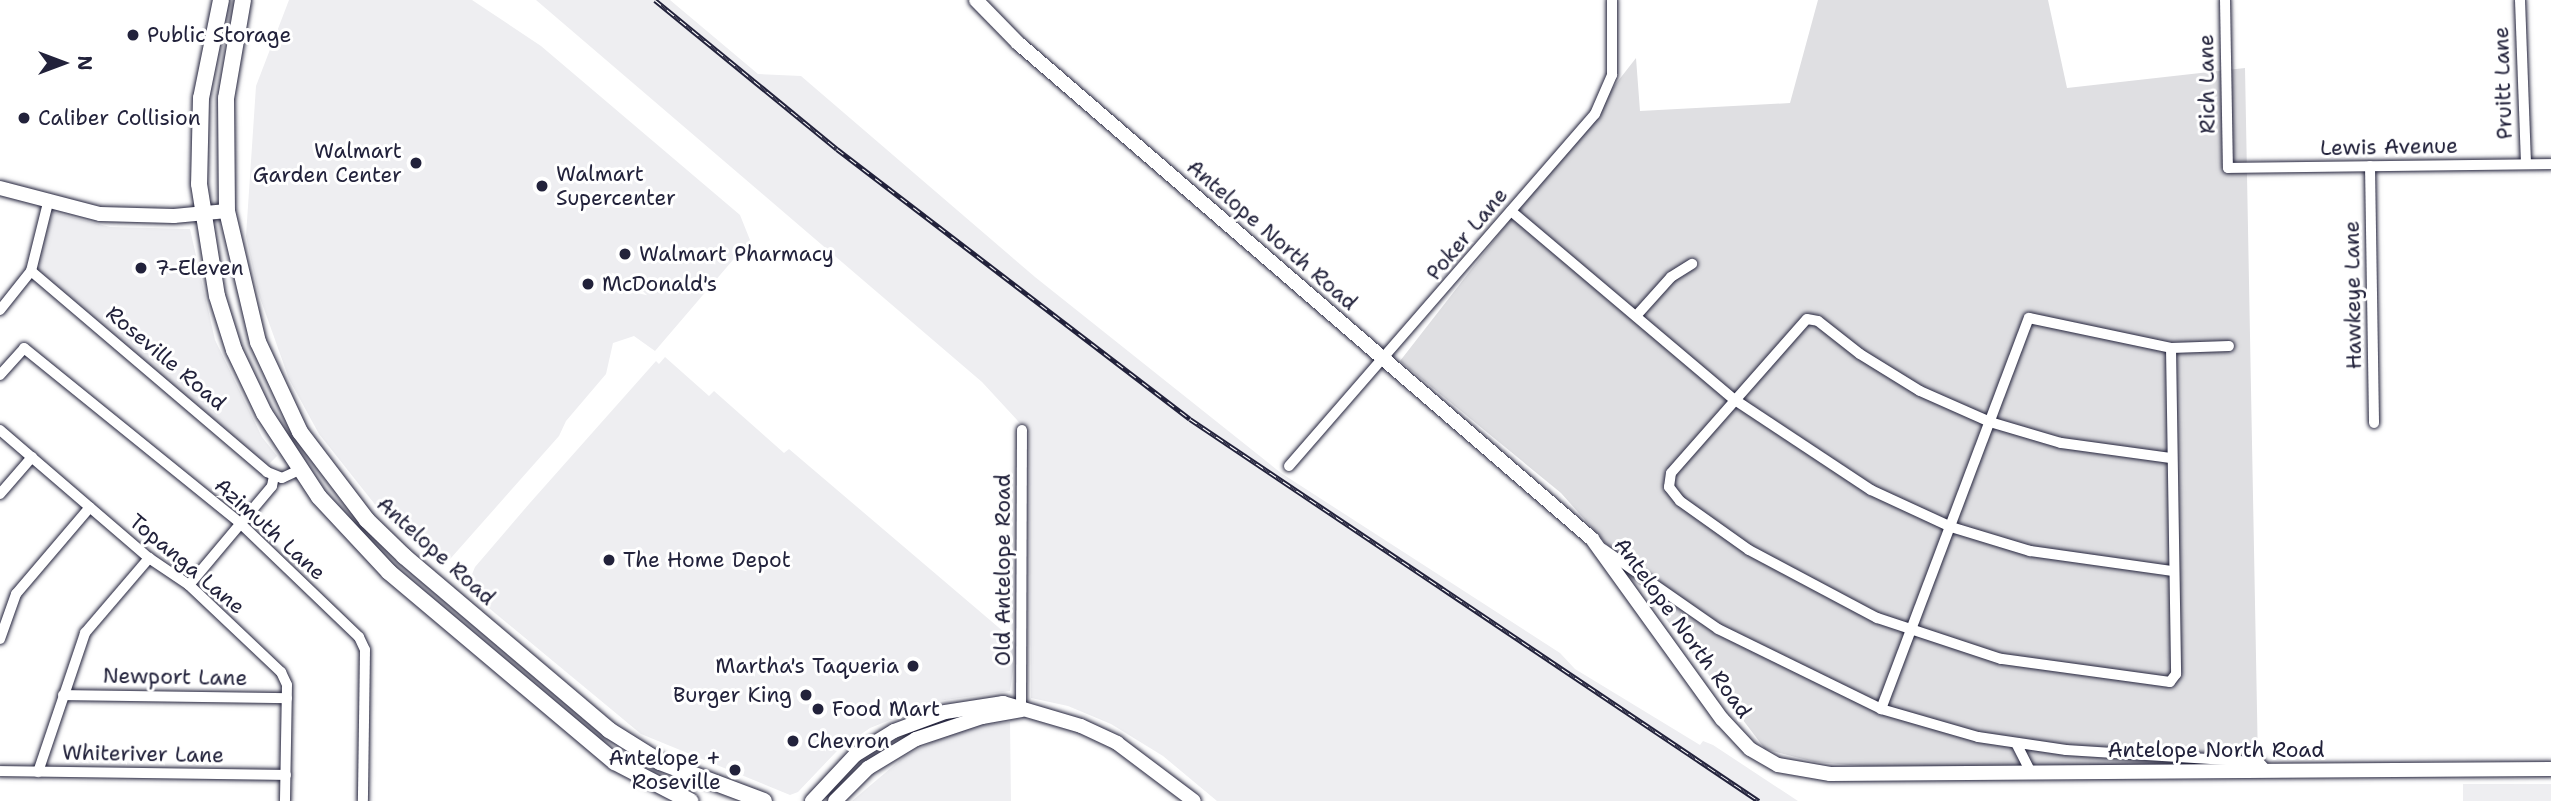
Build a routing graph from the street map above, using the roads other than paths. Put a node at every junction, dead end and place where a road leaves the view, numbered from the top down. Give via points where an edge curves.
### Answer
1 (221, 0) edge
2 (243, 0) edge
3 (976, 0) edge
4 (1612, 0) edge
5 (2225, 0) edge
6 (2520, 0) edge
7 (2526, 164) junction
8 (2551, 164) edge
9 (2370, 166) junction
10 (2228, 168) joint
11 (0, 188) edge
12 (48, 203) junction
13 (227, 211) junction
14 (1511, 211) junction
15 (202, 214) junction
16 (1692, 264) dead end
17 (31, 271) junction
18 (0, 310) edge
19 (1636, 316) junction
20 (2229, 346) dead end
21 (2171, 348) junction
22 (1382, 359) junction
23 (0, 375) edge
24 (1735, 400) junction
25 (1990, 422) junction
26 (2374, 423) dead end
27 (0, 429) edge
28 (1022, 430) dead end
29 (32, 457) junction
30 (2171, 458) junction
31 (1289, 466) dead end
32 (299, 470) junction
33 (274, 476) junction
34 (0, 494) edge
35 (90, 508) junction
36 (367, 520) junction
37 (240, 523) junction
38 (1951, 527) junction
39 (1597, 545) junction
40 (362, 546) junction
41 (149, 558) junction
42 (2172, 571) junction
43 (189, 585) junction
44 (443, 589) junction
45 (438, 613) junction
46 (1913, 631) junction
47 (0, 639) edge
48 (511, 647) junction
49 (63, 695) junction
50 (287, 698) junction
51 (1881, 709) junction
52 (1021, 710) junction
53 (2016, 743) junction
54 (2551, 769) edge
55 (0, 771) edge
56 (2267, 771) junction
57 (38, 772) junction
58 (2031, 772) junction
59 (286, 775) junction
60 (285, 801) edge
61 (363, 801) edge
62 (690, 801) edge
63 (764, 801) edge
64 (812, 801) edge
65 (835, 801) edge
66 (1194, 801) edge

1 - 15 main road via 199,124
2 - 13 main road, Antelope Road via 226,98
3 - 22 main road, Antelope North Road via 1018,43
4 - 14 street, Poker Lane via 1614,59 1602,103
5 - 10 street, Rich Lane
6 - 7 street, Pruitt Lane
7 - 8 street, Lewis Avenue
7 - 9 street, Lewis Avenue
9 - 10 street, Lewis Avenue
9 - 26 street, Hawkeye Lane
11 - 12 main road
12 - 15 main road via 100,214
12 - 17 street
13 - 15 main road
13 - 36 main road, Antelope Road via 245,298 277,391 318,460
14 - 19 street
14 - 22 street, Poker Lane
15 - 32 main road via 213,278 234,350 264,413
16 - 19 street via 1671,276
17 - 18 street
17 - 33 street, Roseville Road
19 - 24 street
20 - 21 street
21 - 25 street via 2029,318
21 - 30 street
22 - 31 street, Poker Lane
22 - 39 main road, Antelope North Road
23 - 37 street, Azimuth Lane via 24,348
24 - 25 street via 1807,319 1818,321 1920,391
24 - 38 street via 1826,464
24 - 46 street via 1671,473 1669,487 1690,508 1782,570
25 - 30 street via 2073,445
25 - 38 street
27 - 29 street, Topanga Lane
28 - 52 street, Old Antelope Road
29 - 34 street
29 - 35 street, Topanga Lane
30 - 42 street
32 - 33 street via 282,478
32 - 36 main road via 312,470 352,516
32 - 40 main road
33 - 37 street via 272,486
35 - 41 street, Topanga Lane
35 - 47 street via 16,594
36 - 44 main road, Antelope Road
37 - 43 street
37 - 61 street, Azimuth Lane via 363,643
38 - 42 street via 2064,558
38 - 46 street
39 - 51 street via 1718,629
39 - 58 main road, Antelope North Road via 1722,719 1763,758 1811,773
40 - 44 main road via 382,548 428,587
40 - 45 main road
41 - 43 street, Topanga Lane
41 - 49 street via 85,633
42 - 46 street via 2176,674 2171,682 2001,659
43 - 50 street, Topanga Lane via 281,672
44 - 48 main road, Antelope Road
45 - 48 main road via 444,607 453,609 496,644
45 - 62 main road via 615,762
46 - 51 street
48 - 63 main road, Antelope Road via 644,753
49 - 50 street, Newport Lane
49 - 57 street
50 - 59 street, Topanga Lane
51 - 53 street via 1940,728
52 - 64 main road via 1003,703 982,704 894,731 855,755
52 - 65 main road via 982,716 916,739 868,768
52 - 66 main road via 1081,726 1117,743
53 - 56 street via 2259,762
53 - 58 street
54 - 56 main road, Antelope North Road
55 - 57 street, Whiteriver Lane
56 - 58 main road, Antelope North Road
57 - 59 street, Whiteriver Lane
59 - 60 street, Topanga Lane

